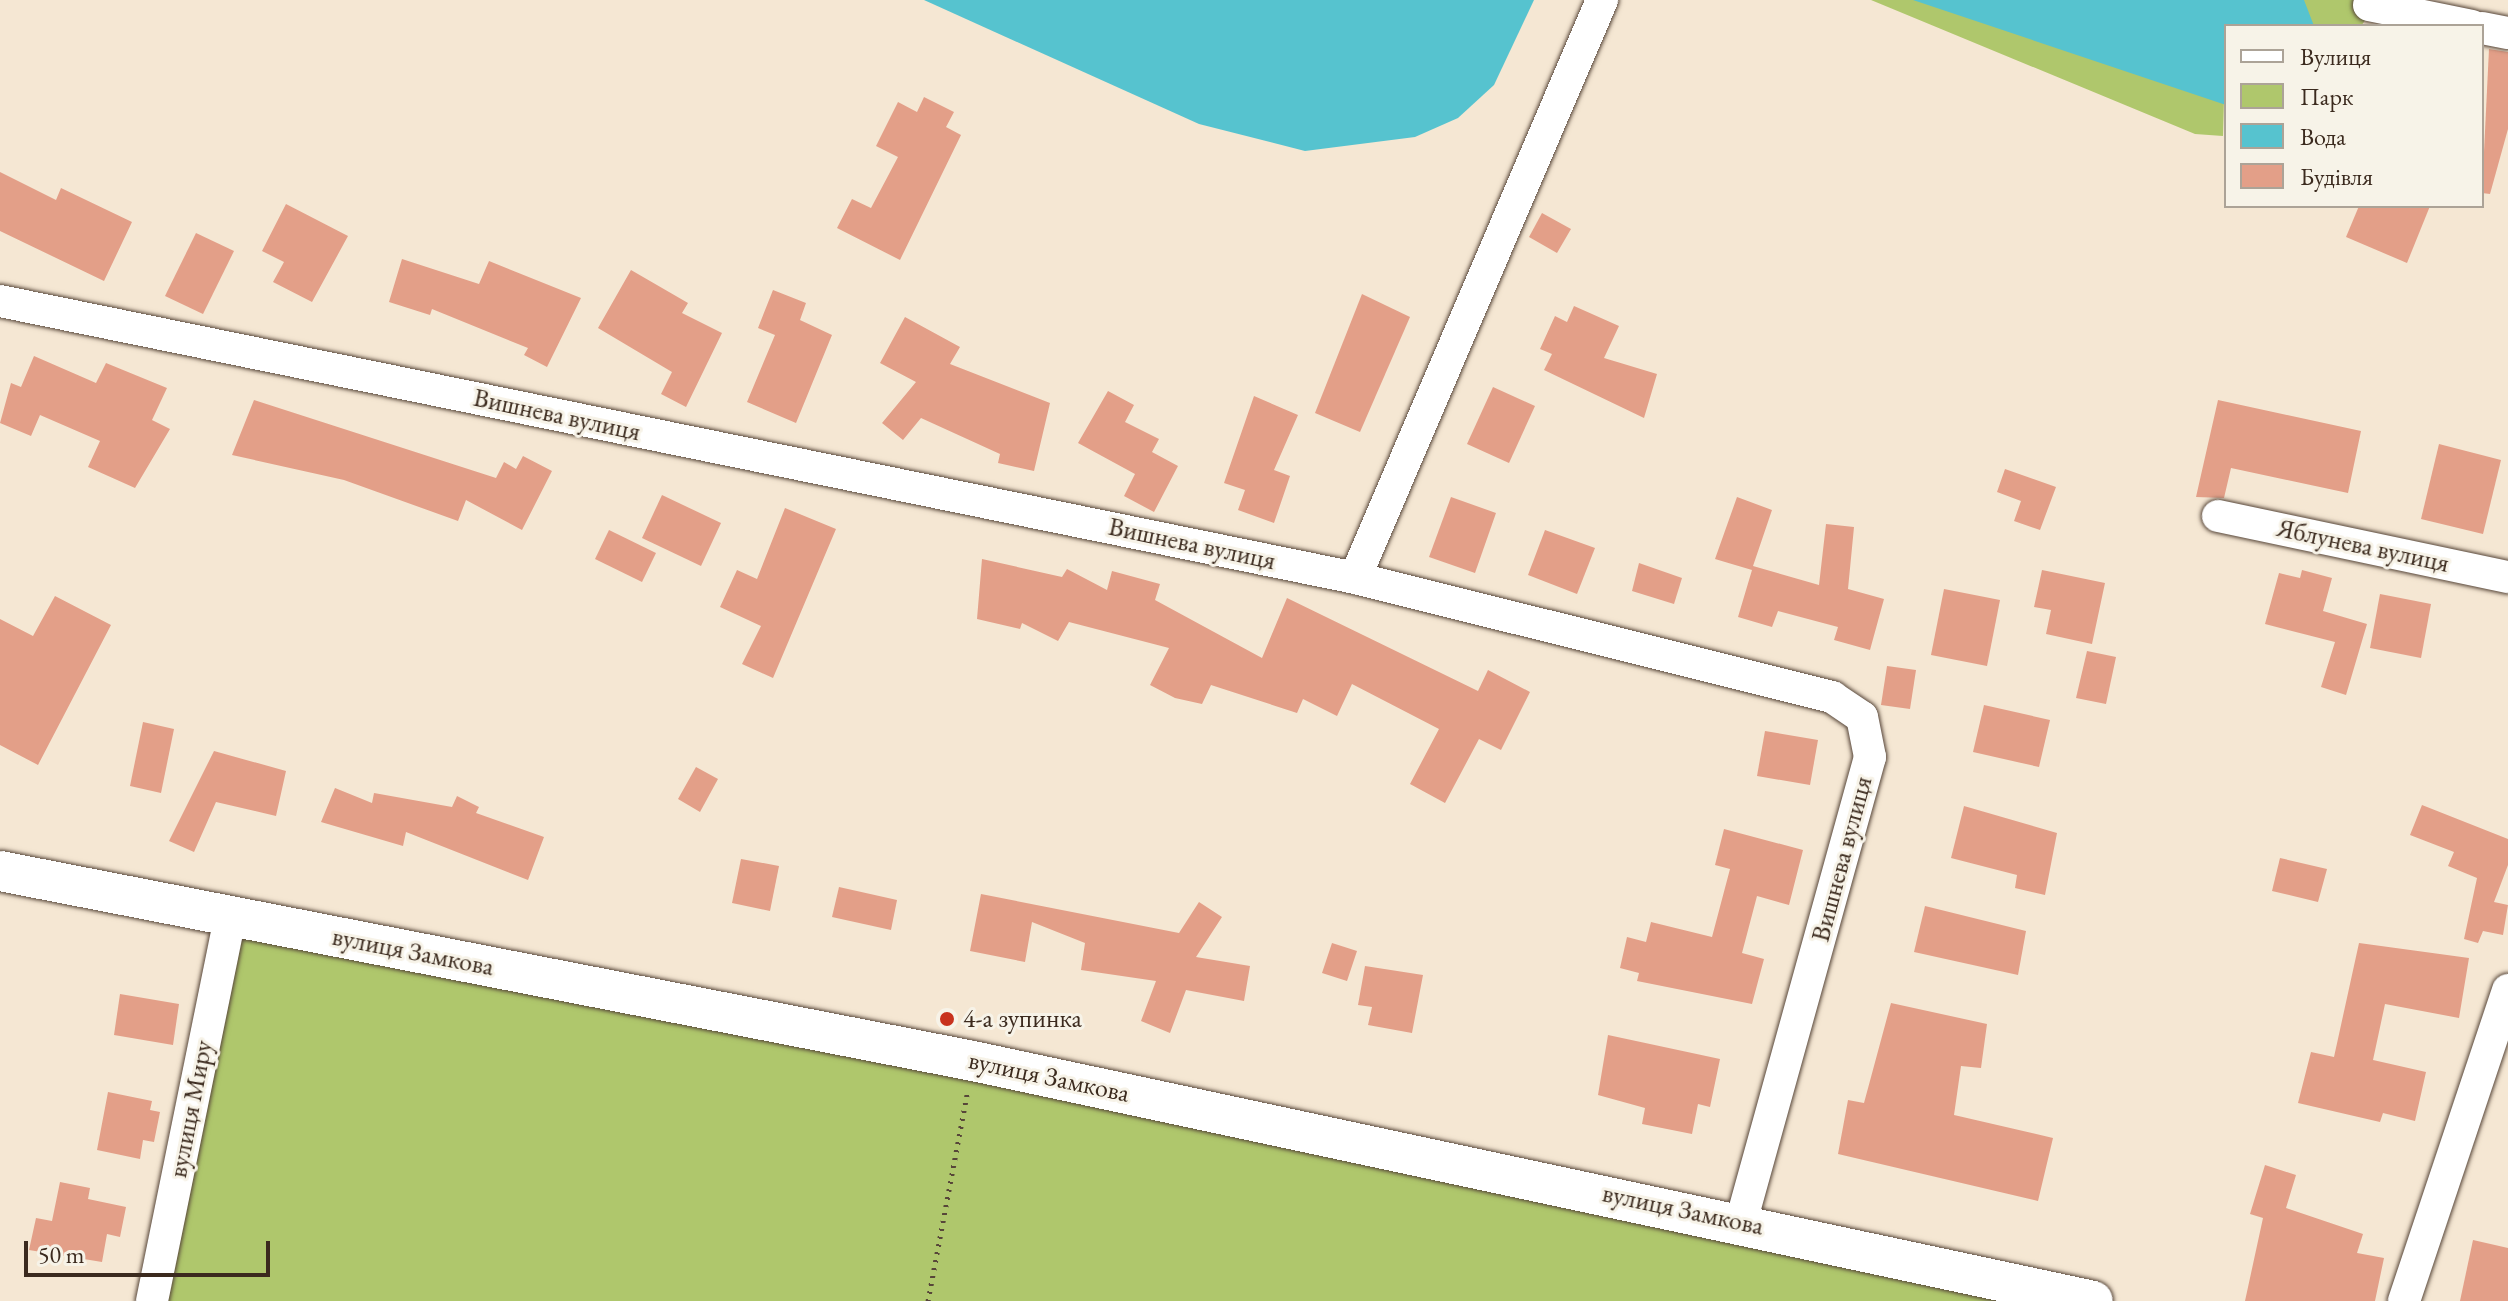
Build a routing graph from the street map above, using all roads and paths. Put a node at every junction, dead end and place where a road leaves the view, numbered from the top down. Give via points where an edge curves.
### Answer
1 (1602, 0) edge
2 (2369, 5) dead end
3 (2462, 24) edge
4 (2484, 28) edge
5 (2508, 33) edge
6 (0, 301) edge
7 (2218, 516) dead end
8 (2508, 577) edge
9 (1355, 578) junction
10 (0, 871) edge
11 (230, 917) junction
12 (2506, 1002) edge
13 (973, 1061) junction
14 (1741, 1222) junction
15 (152, 1301) edge
16 (928, 1301) edge
17 (2093, 1301) edge
18 (2404, 1301) edge

1 - 9 street
2 - 3 street
4 - 5 street
6 - 9 street, Вишнева вулиця
7 - 8 street, Яблунева вулиця
9 - 14 street, Вишнева вулиця via 1832,697 1862,717 1870,757
10 - 11 street, вулиця Замкова
11 - 13 street, вулиця Замкова
11 - 15 street, вулиця Миру
12 - 18 street
13 - 14 street, вулиця Замкова
13 - 16 path
14 - 17 street, вулиця Замкова

